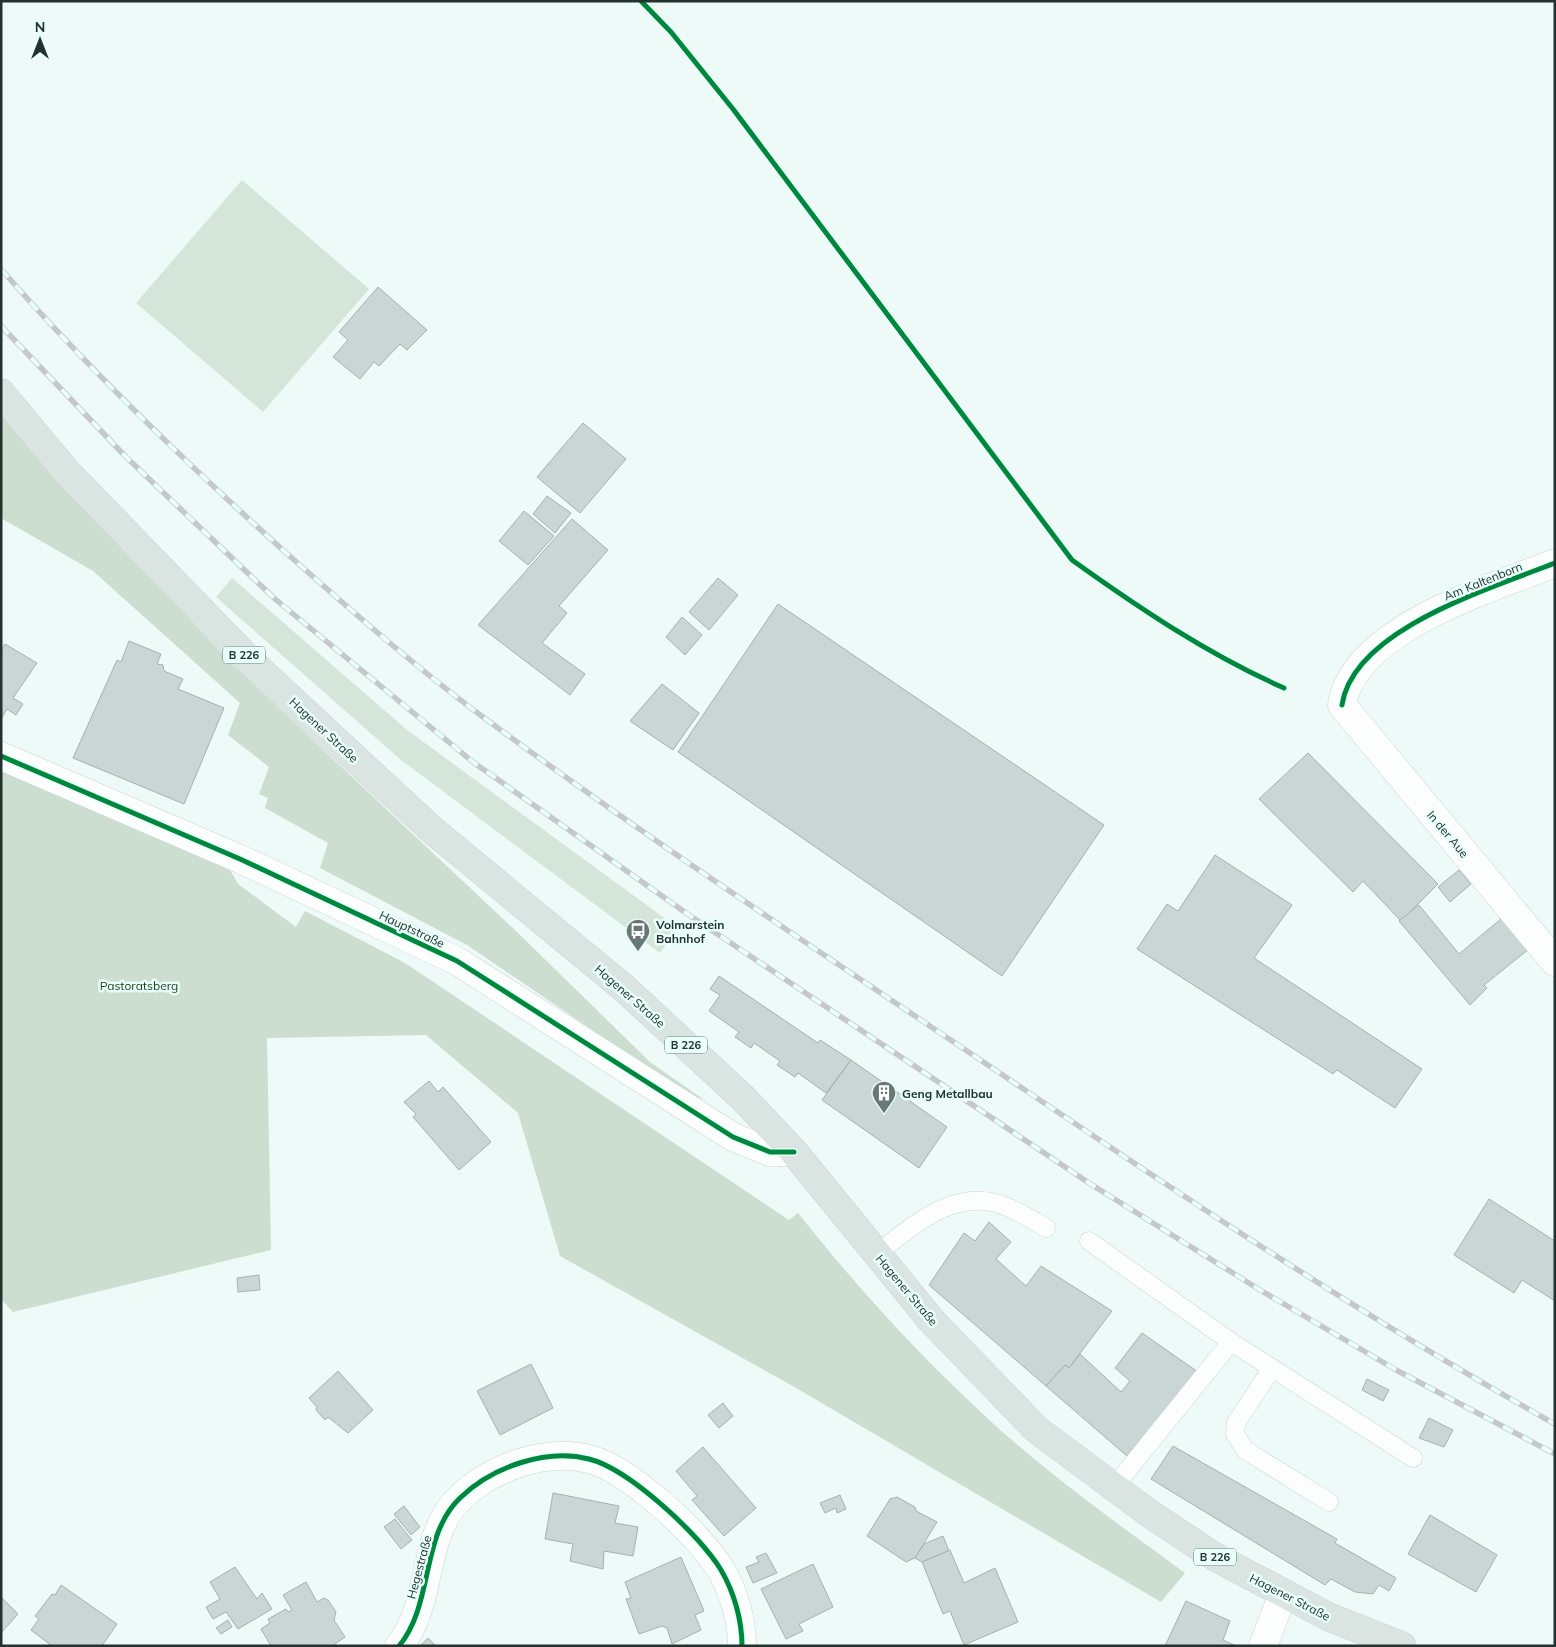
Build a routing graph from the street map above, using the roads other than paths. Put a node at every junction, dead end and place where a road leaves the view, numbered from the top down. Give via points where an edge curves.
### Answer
1 (1, 393) edge
2 (1555, 563) edge
3 (1342, 705) joint
4 (1, 756) edge
5 (1555, 962) edge
6 (794, 1152) junction
7 (1046, 1228) dead end
8 (1089, 1241) dead end
9 (876, 1254) junction
10 (1231, 1342) junction
11 (1272, 1368) junction
12 (1413, 1458) dead end
13 (1114, 1487) junction
14 (1329, 1502) dead end
15 (1283, 1594) junction
16 (399, 1646) edge
17 (742, 1646) edge
18 (1263, 1646) edge
19 (1402, 1646) edge

1 - 6 main road, Hagener Straße / B 226 via 66,471 252,663 432,829 624,988 743,1098
2 - 3 street, Am Kaltenborn via 1434,611 1375,649 1353,674
3 - 5 street, In der Aue
4 - 6 street, Hauptstraße via 240,859 457,961 733,1137 770,1152
6 - 9 main road, Hagener Straße / B 226
7 - 9 lane via 1004,1205 972,1201 931,1213
8 - 10 lane
9 - 13 main road, Hagener Straße / B 226 via 930,1320 1036,1429
10 - 11 lane
10 - 13 lane
11 - 12 lane
11 - 14 lane via 1236,1423 1236,1434 1245,1450
13 - 15 main road, Hagener Straße / B 226 via 1216,1557
15 - 18 street
15 - 19 main road, Hagener Straße / B 226 via 1329,1618
16 - 17 street, Hegestraße via 415,1620 438,1533 448,1511 486,1477 531,1460 555,1456 592,1460 608,1467 643,1490 688,1529 721,1570 739,1616

